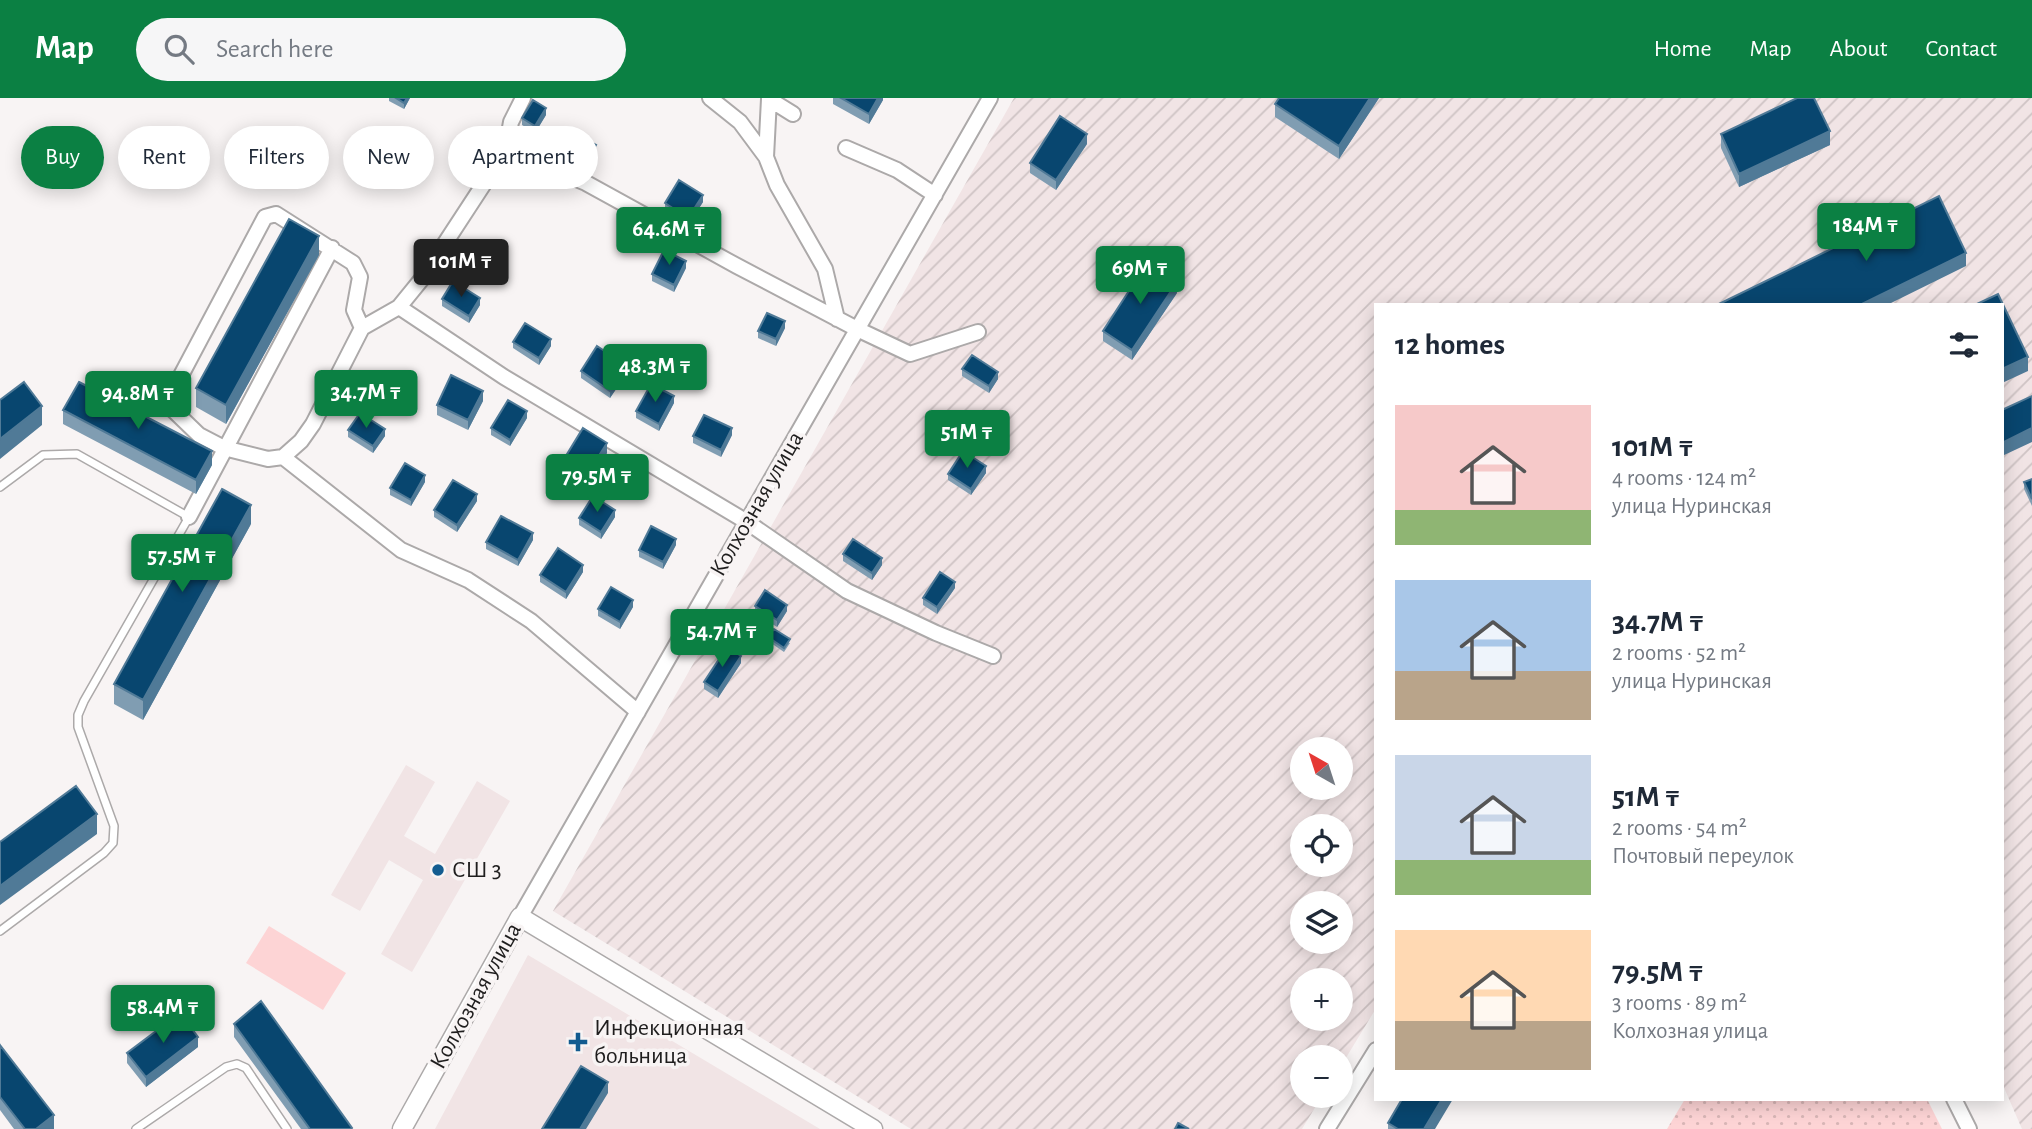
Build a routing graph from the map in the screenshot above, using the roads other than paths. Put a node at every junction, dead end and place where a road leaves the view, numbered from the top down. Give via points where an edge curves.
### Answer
1 (523, 98) edge
2 (710, 98) edge
3 (990, 98) edge
4 (793, 114) dead end
5 (510, 126) edge
6 (846, 148) dead end
7 (766, 157) junction
8 (480, 189) edge
9 (597, 189) edge
10 (935, 195) junction
11 (332, 248) junction
12 (399, 307) junction
13 (837, 319) junction
14 (362, 328) junction
15 (857, 329) junction
16 (978, 332) dead end
17 (224, 448) junction
18 (283, 457) junction
19 (0, 487) edge
20 (189, 517) junction
21 (747, 522) junction
22 (993, 656) dead end
23 (638, 712) junction
24 (520, 917) junction
25 (0, 931) edge
26 (1374, 1053) edge
27 (1955, 1101) edge
28 (136, 1129) edge
29 (287, 1129) edge
30 (402, 1129) edge
31 (873, 1129) edge
32 (1327, 1129) edge
33 (1969, 1129) edge

1 - 5 street
2 - 7 street via 740,122
3 - 10 street, Колхозная улица
4 - 7 street via 769,99
6 - 10 street via 897,170
7 - 13 street via 825,269
8 - 12 street
9 - 13 street
10 - 15 street, Колхозная улица
11 - 14 street via 358,270 354,310
11 - 17 street
11 - 17 street via 276,214 265,217 168,400 170,408 199,435
12 - 14 street
12 - 21 street via 514,383
13 - 15 street
14 - 18 street via 313,424
15 - 16 street via 910,354
15 - 21 street, Колхозная улица
17 - 18 street via 268,459
17 - 20 street
18 - 23 street via 401,550 468,580 531,621
19 - 20 lane via 43,455 77,454
20 - 25 lane via 78,715 78,727 114,826 113,843
21 - 22 street via 847,592
21 - 23 street, Колхозная улица
23 - 24 street, Колхозная улица
24 - 30 street, Колхозная улица
24 - 31 street
26 - 32 street
27 - 33 street
28 - 29 lane via 226,1067 237,1065 246,1068

